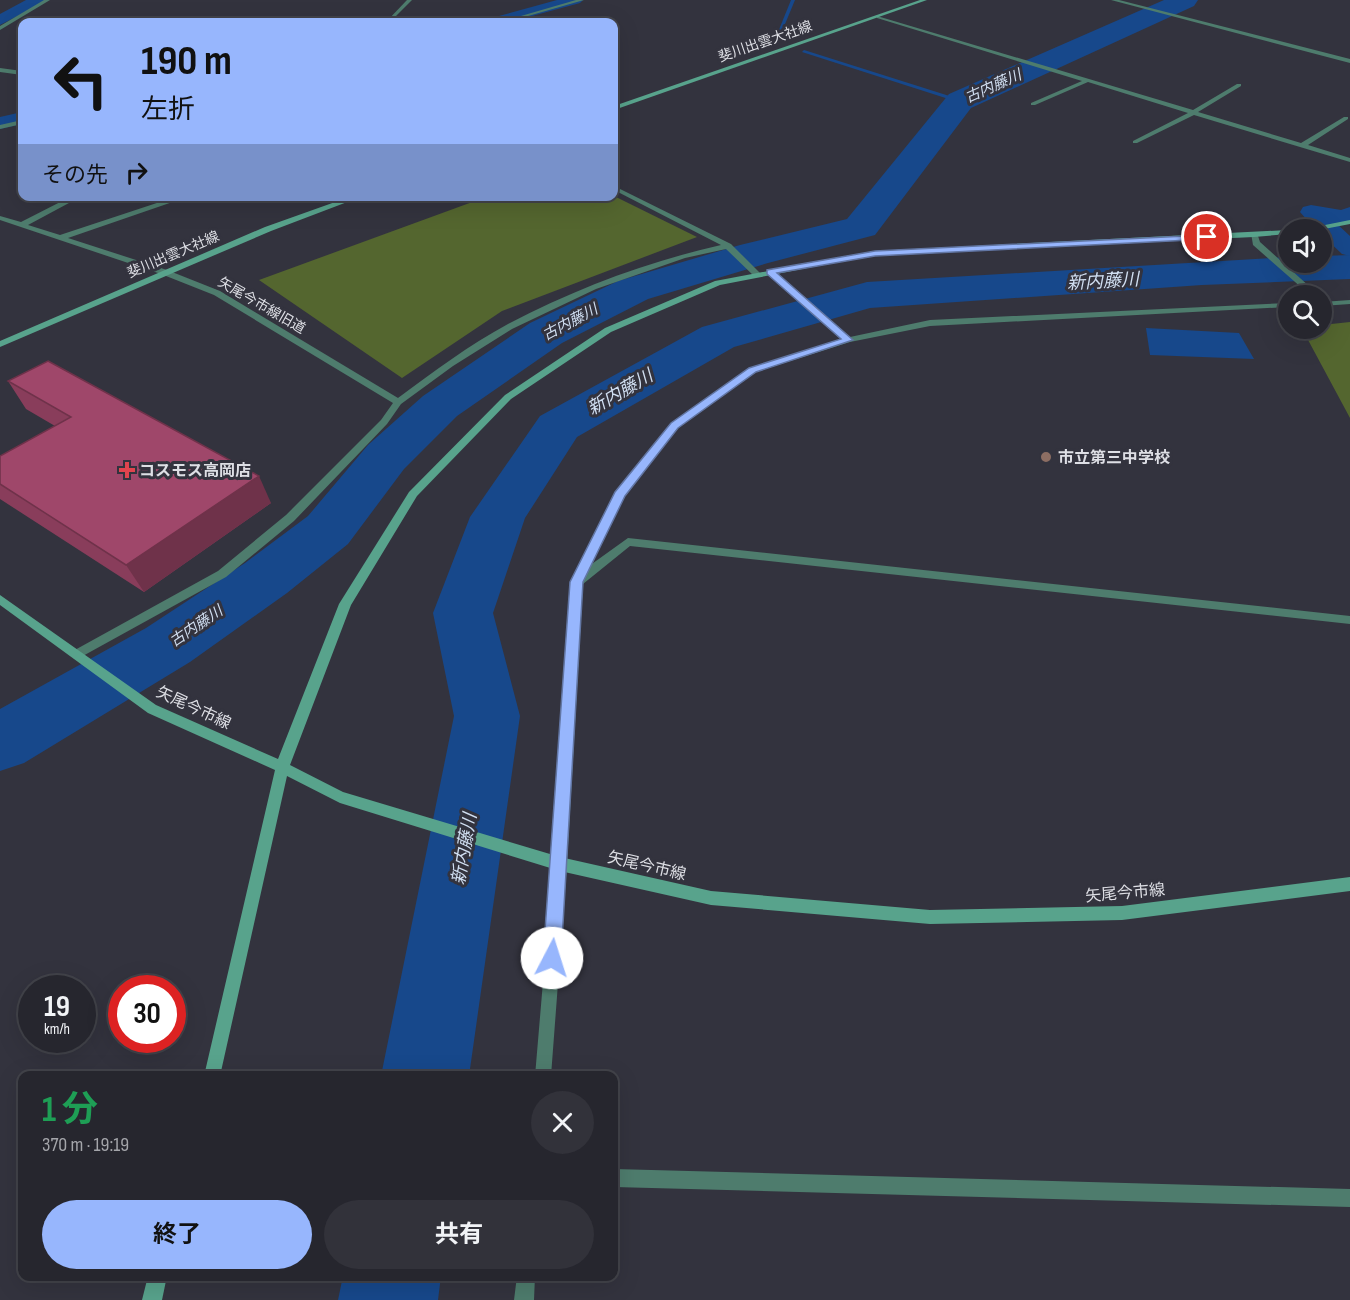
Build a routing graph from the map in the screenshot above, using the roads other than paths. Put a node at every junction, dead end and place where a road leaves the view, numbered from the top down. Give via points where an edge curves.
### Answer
1 (48, 0) edge
2 (410, 0) edge
3 (582, 0) edge
4 (925, 0) edge
5 (1113, 0) edge
6 (879, 16) junction
7 (392, 18) edge
8 (517, 18) edge
9 (0, 28) edge
10 (1350, 61) edge
11 (0, 70) edge
12 (18, 72) edge
13 (1086, 81) junction
14 (1239, 85) dead end
15 (1033, 104) dead end
16 (618, 107) edge
17 (1194, 112) junction
18 (1346, 118) dead end
19 (18, 123) edge
20 (0, 127) edge
21 (1135, 142) dead end
22 (1303, 145) junction
23 (1350, 160) edge
24 (618, 190) edge
25 (69, 201) edge
26 (173, 201) edge
27 (346, 201) edge
28 (0, 218) edge
29 (1350, 222) edge
30 (21, 225) junction
31 (1332, 225) edge
32 (1278, 234) edge
33 (60, 238) junction
34 (1255, 239) junction
35 (728, 246) junction
36 (164, 272) junction
37 (770, 272) junction
38 (758, 274) junction
39 (1304, 285) edge
40 (1332, 302) edge
41 (1350, 302) edge
42 (1278, 306) edge
43 (848, 340) junction
44 (0, 344) edge
45 (398, 402) junction
46 (577, 582) junction
47 (0, 598) edge
48 (1350, 620) edge
49 (77, 654) junction
50 (282, 767) junction
51 (560, 864) junction
52 (1350, 884) edge
53 (213, 1071) edge
54 (543, 1071) edge
55 (618, 1178) edge
56 (1350, 1198) edge
57 (157, 1281) edge
58 (526, 1281) edge
59 (152, 1300) edge
60 (524, 1300) edge

1 - 9 street
2 - 7 street
3 - 8 street
4 - 6 main road, 斐川出雲大社線
5 - 10 street
6 - 13 street
6 - 16 main road, 斐川出雲大社線
11 - 12 street
13 - 15 street
13 - 17 street
14 - 17 street
17 - 21 street
17 - 22 street
18 - 22 street
19 - 20 street
22 - 23 street
24 - 35 street
25 - 30 street
26 - 33 street
27 - 36 main road, 斐川出雲大社線
28 - 30 street, 矢尾今市線旧道
29 - 31 main road
30 - 33 street, 矢尾今市線旧道
32 - 34 main road
33 - 36 street, 矢尾今市線旧道
34 - 37 main road via 875,254
34 - 39 street
35 - 38 street
35 - 45 street via 683,256 593,287 509,327
36 - 44 main road, 斐川出雲大社線
36 - 45 street, 矢尾今市線旧道 via 217,293
37 - 38 main road
37 - 43 street
38 - 50 main road via 718,283 608,330 508,397 413,494 345,604
40 - 41 street
42 - 43 street via 930,323
43 - 46 street via 753,370 674,425 620,495
45 - 49 street via 384,422 290,518 222,574
46 - 48 street via 628,542
46 - 51 street
47 - 49 main road, 矢尾今市線
49 - 50 main road, 矢尾今市線 via 152,709
50 - 51 main road, 矢尾今市線 via 340,797
50 - 53 main road
51 - 52 main road, 矢尾今市線 via 711,898 930,917 1122,913
51 - 54 street
55 - 56 street
57 - 59 main road
58 - 60 street

